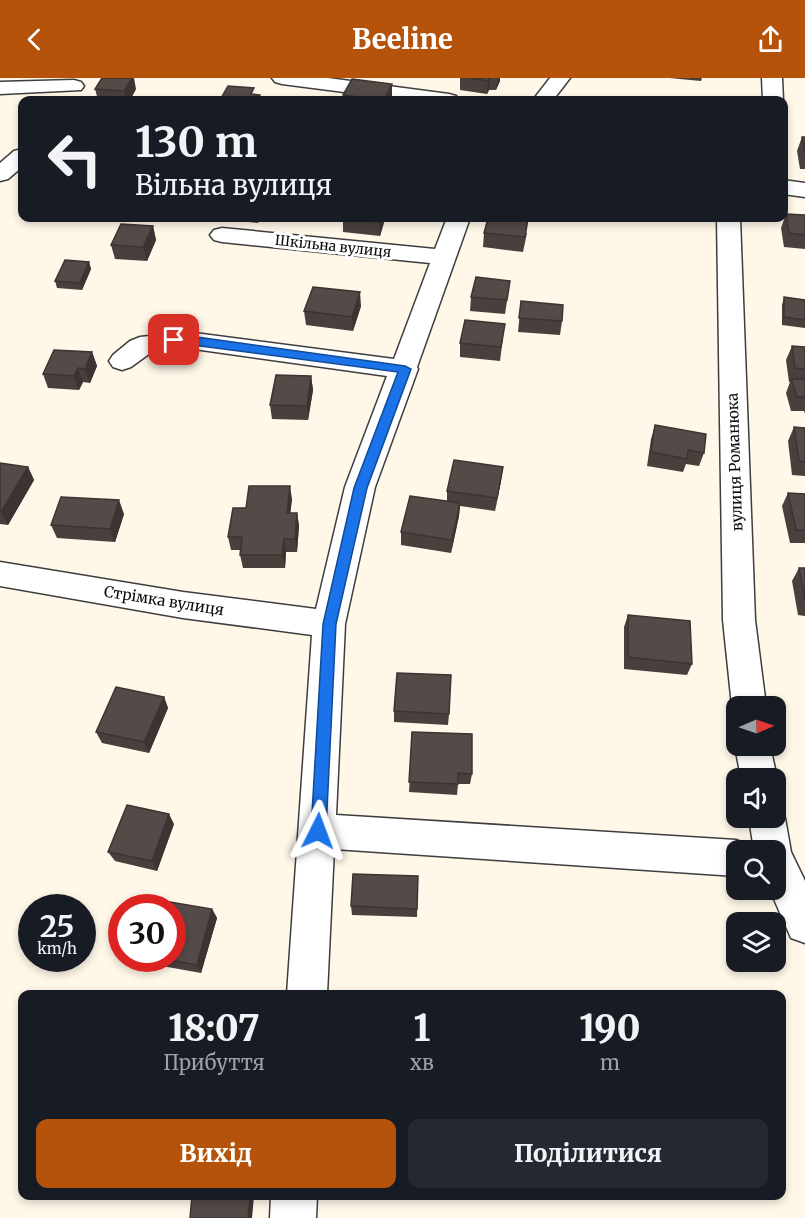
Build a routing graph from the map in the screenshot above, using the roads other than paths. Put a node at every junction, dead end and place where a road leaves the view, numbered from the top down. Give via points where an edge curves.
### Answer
1 (282, 78) edge
2 (560, 78) edge
3 (772, 78) edge
4 (0, 88) edge
5 (72, 88) edge
6 (419, 96) edge
7 (546, 96) edge
8 (773, 96) edge
9 (18, 159) edge
10 (0, 174) edge
11 (788, 188) edge
12 (805, 190) edge
13 (456, 222) edge
14 (728, 222) edge
15 (222, 235) dead end
16 (443, 257) junction
17 (122, 361) dead end
18 (405, 369) junction
19 (0, 574) edge
20 (329, 624) junction
21 (748, 696) edge
22 (318, 831) junction
23 (726, 857) edge
24 (786, 883) edge
25 (805, 924) edge
26 (307, 990) edge
27 (294, 1200) edge
28 (292, 1218) edge

1 - 6 street
2 - 7 street
3 - 8 street
4 - 5 street
9 - 10 street
11 - 12 street
13 - 16 street
14 - 21 street, вулиця Романюка via 739,620
15 - 16 street, Шкільна вулиця
16 - 18 street
17 - 18 street via 149,343 187,340
18 - 20 street via 360,488
19 - 20 street, Стрімка вулиця via 183,605
20 - 22 street
22 - 23 street
22 - 26 street
24 - 25 street
27 - 28 street

